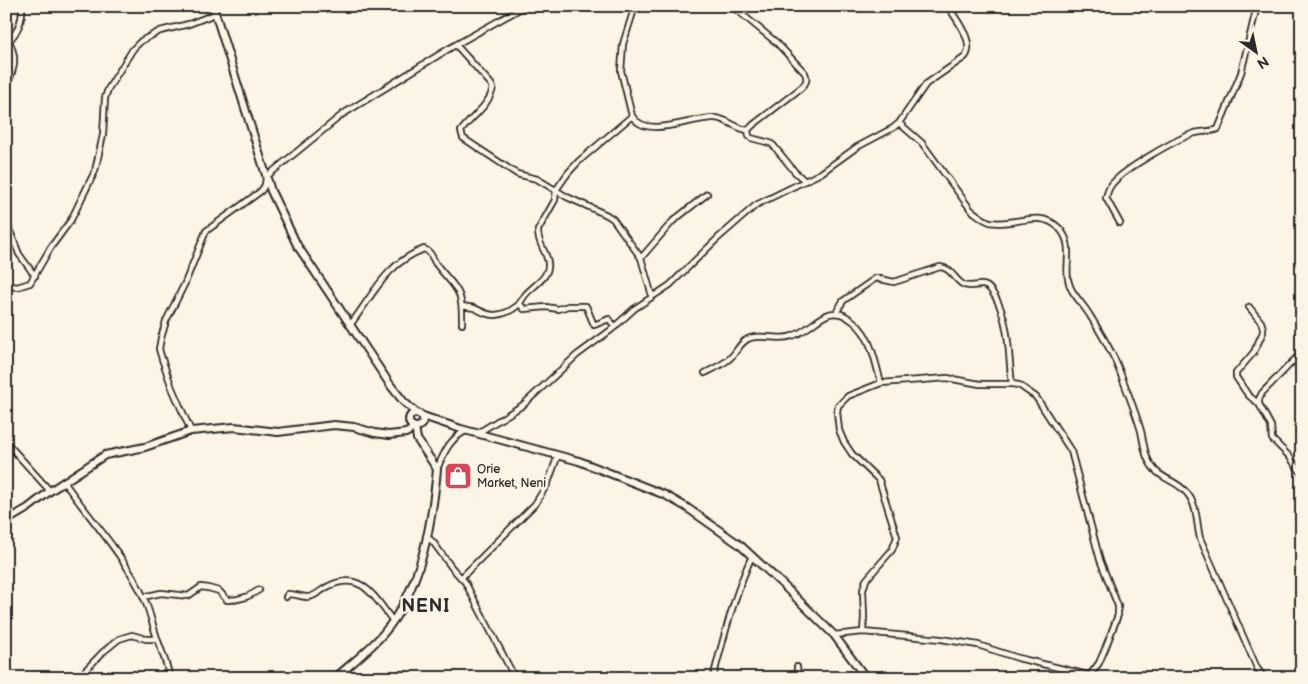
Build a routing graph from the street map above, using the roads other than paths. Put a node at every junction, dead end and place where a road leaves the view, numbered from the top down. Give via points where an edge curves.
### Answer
1 (22, 6) edge
2 (212, 6) edge
3 (525, 6) edge
4 (635, 6) edge
5 (732, 6) edge
6 (948, 6) edge
7 (1257, 6) edge
8 (215, 14) junction
9 (8, 42) edge
10 (456, 45) junction
11 (6, 88) edge
12 (632, 116) junction
13 (899, 123) junction
14 (748, 130) junction
15 (266, 177) junction
16 (805, 181) junction
17 (556, 190) junction
18 (707, 194) dead end
19 (6, 221) edge
20 (1120, 223) dead end
21 (641, 258) junction
22 (35, 276) junction
23 (6, 285) edge
24 (652, 296) junction
25 (520, 304) junction
26 (462, 306) junction
27 (1249, 308) dead end
28 (836, 313) junction
29 (462, 324) dead end
30 (350, 325) junction
31 (615, 326) junction
32 (1302, 352) edge
33 (705, 373) dead end
34 (881, 383) junction
35 (1012, 384) junction
36 (397, 394) junction
37 (1259, 404) junction
38 (419, 414) junction
39 (410, 419) junction
40 (437, 422) junction
41 (416, 426) junction
42 (192, 431) junction
43 (466, 431) junction
44 (477, 434) junction
45 (6, 442) edge
46 (6, 450) edge
47 (13, 450) junction
48 (558, 455) junction
49 (436, 469) junction
50 (1302, 474) edge
51 (64, 482) junction
52 (50, 491) junction
53 (6, 521) edge
54 (426, 536) junction
55 (752, 556) junction
56 (461, 578) junction
57 (259, 590) dead end
58 (143, 597) junction
59 (286, 597) dead end
60 (393, 621) junction
61 (863, 632) junction
62 (834, 635) junction
63 (157, 639) junction
64 (797, 667) dead end
65 (1090, 675) junction
66 (78, 678) edge
67 (170, 678) edge
68 (335, 678) edge
69 (514, 678) edge
70 (712, 678) edge
71 (798, 678) edge
72 (866, 678) edge
73 (1100, 678) edge
74 (1264, 678) edge

1 - 9 street via 20,24
2 - 8 street
3 - 10 street
4 - 12 street via 623,44 620,71
5 - 14 street via 777,43 807,78 801,88
6 - 13 street via 968,41 968,53 926,84
7 - 20 street via 1241,73 1218,128 1185,137 1119,176 1110,186 1106,198
8 - 15 street
8 - 22 street via 160,32 141,41 133,49 105,98 103,135 95,171 71,220
9 - 11 street via 14,50 15,60
10 - 15 street via 337,119
10 - 17 street via 493,88 487,102 461,132 463,138 517,174 537,178
12 - 14 street via 640,125 649,127 712,118
12 - 17 street via 579,161
13 - 16 street
13 - 74 street via 922,143 966,203 981,218 1000,223 1040,218 1052,222 1066,238 1069,246 1067,282 1117,365 1153,468 1161,477 1187,492 1194,503 1200,538
14 - 16 street via 751,138 773,145
15 - 30 street via 297,245
15 - 42 street via 261,191 206,231 161,338 161,356
16 - 24 street via 756,205 670,285
17 - 21 street via 607,214
17 - 25 street via 555,200 538,230 539,242 548,261 547,271 524,295
18 - 21 street via 673,221
19 - 22 street via 19,254
21 - 24 street
22 - 23 street via 23,286
24 - 31 street
25 - 26 street via 505,313 493,315
25 - 31 street via 529,310 586,306 594,325 609,319
26 - 29 street
26 - 30 street via 456,287 430,252 424,249 404,259 383,277
27 - 37 street via 1264,328 1254,352 1240,367 1236,377 1248,395
28 - 33 street via 828,314 791,337 745,340 727,360
28 - 34 street via 850,319 868,337
28 - 35 street via 843,301 876,278 894,282 944,267 965,285 984,285 992,291 1006,327
30 - 36 street
31 - 44 street via 577,355 523,405
32 - 37 street via 1262,393
34 - 35 street via 947,378 980,384
34 - 61 street via 848,396 838,406 837,412 838,430 844,442 879,480 897,532 892,550 866,580
35 - 65 street via 1036,397 1071,451 1098,553 1118,606 1108,642 1099,664
36 - 38 street
36 - 39 street
37 - 50 street via 1271,426 1272,439
38 - 39 street via 412,415
38 - 40 street
38 - 41 street via 423,419
39 - 41 street
40 - 41 street
40 - 43 street
41 - 42 street via 406,433 389,435 334,425 278,432 234,427
41 - 49 street via 416,440
42 - 51 street via 145,447 105,455
43 - 44 street
43 - 49 street via 454,438
44 - 48 street
45 - 47 street
46 - 47 street
47 - 52 street
48 - 55 street via 686,506
48 - 56 street via 548,483 535,504
49 - 54 street
51 - 52 street
51 - 58 street via 114,546
52 - 53 street
54 - 56 street
54 - 60 street via 410,590
55 - 62 street
55 - 70 street via 743,575
56 - 69 street
57 - 58 street via 246,598 232,600 208,588 201,588 188,596 161,594
58 - 63 street via 153,619
59 - 60 street via 288,594 308,597 339,582 356,582 370,591
60 - 68 street
61 - 62 street
61 - 65 street via 978,645
62 - 72 street
63 - 66 street via 132,635 119,639
63 - 67 street
64 - 71 street
65 - 73 street

